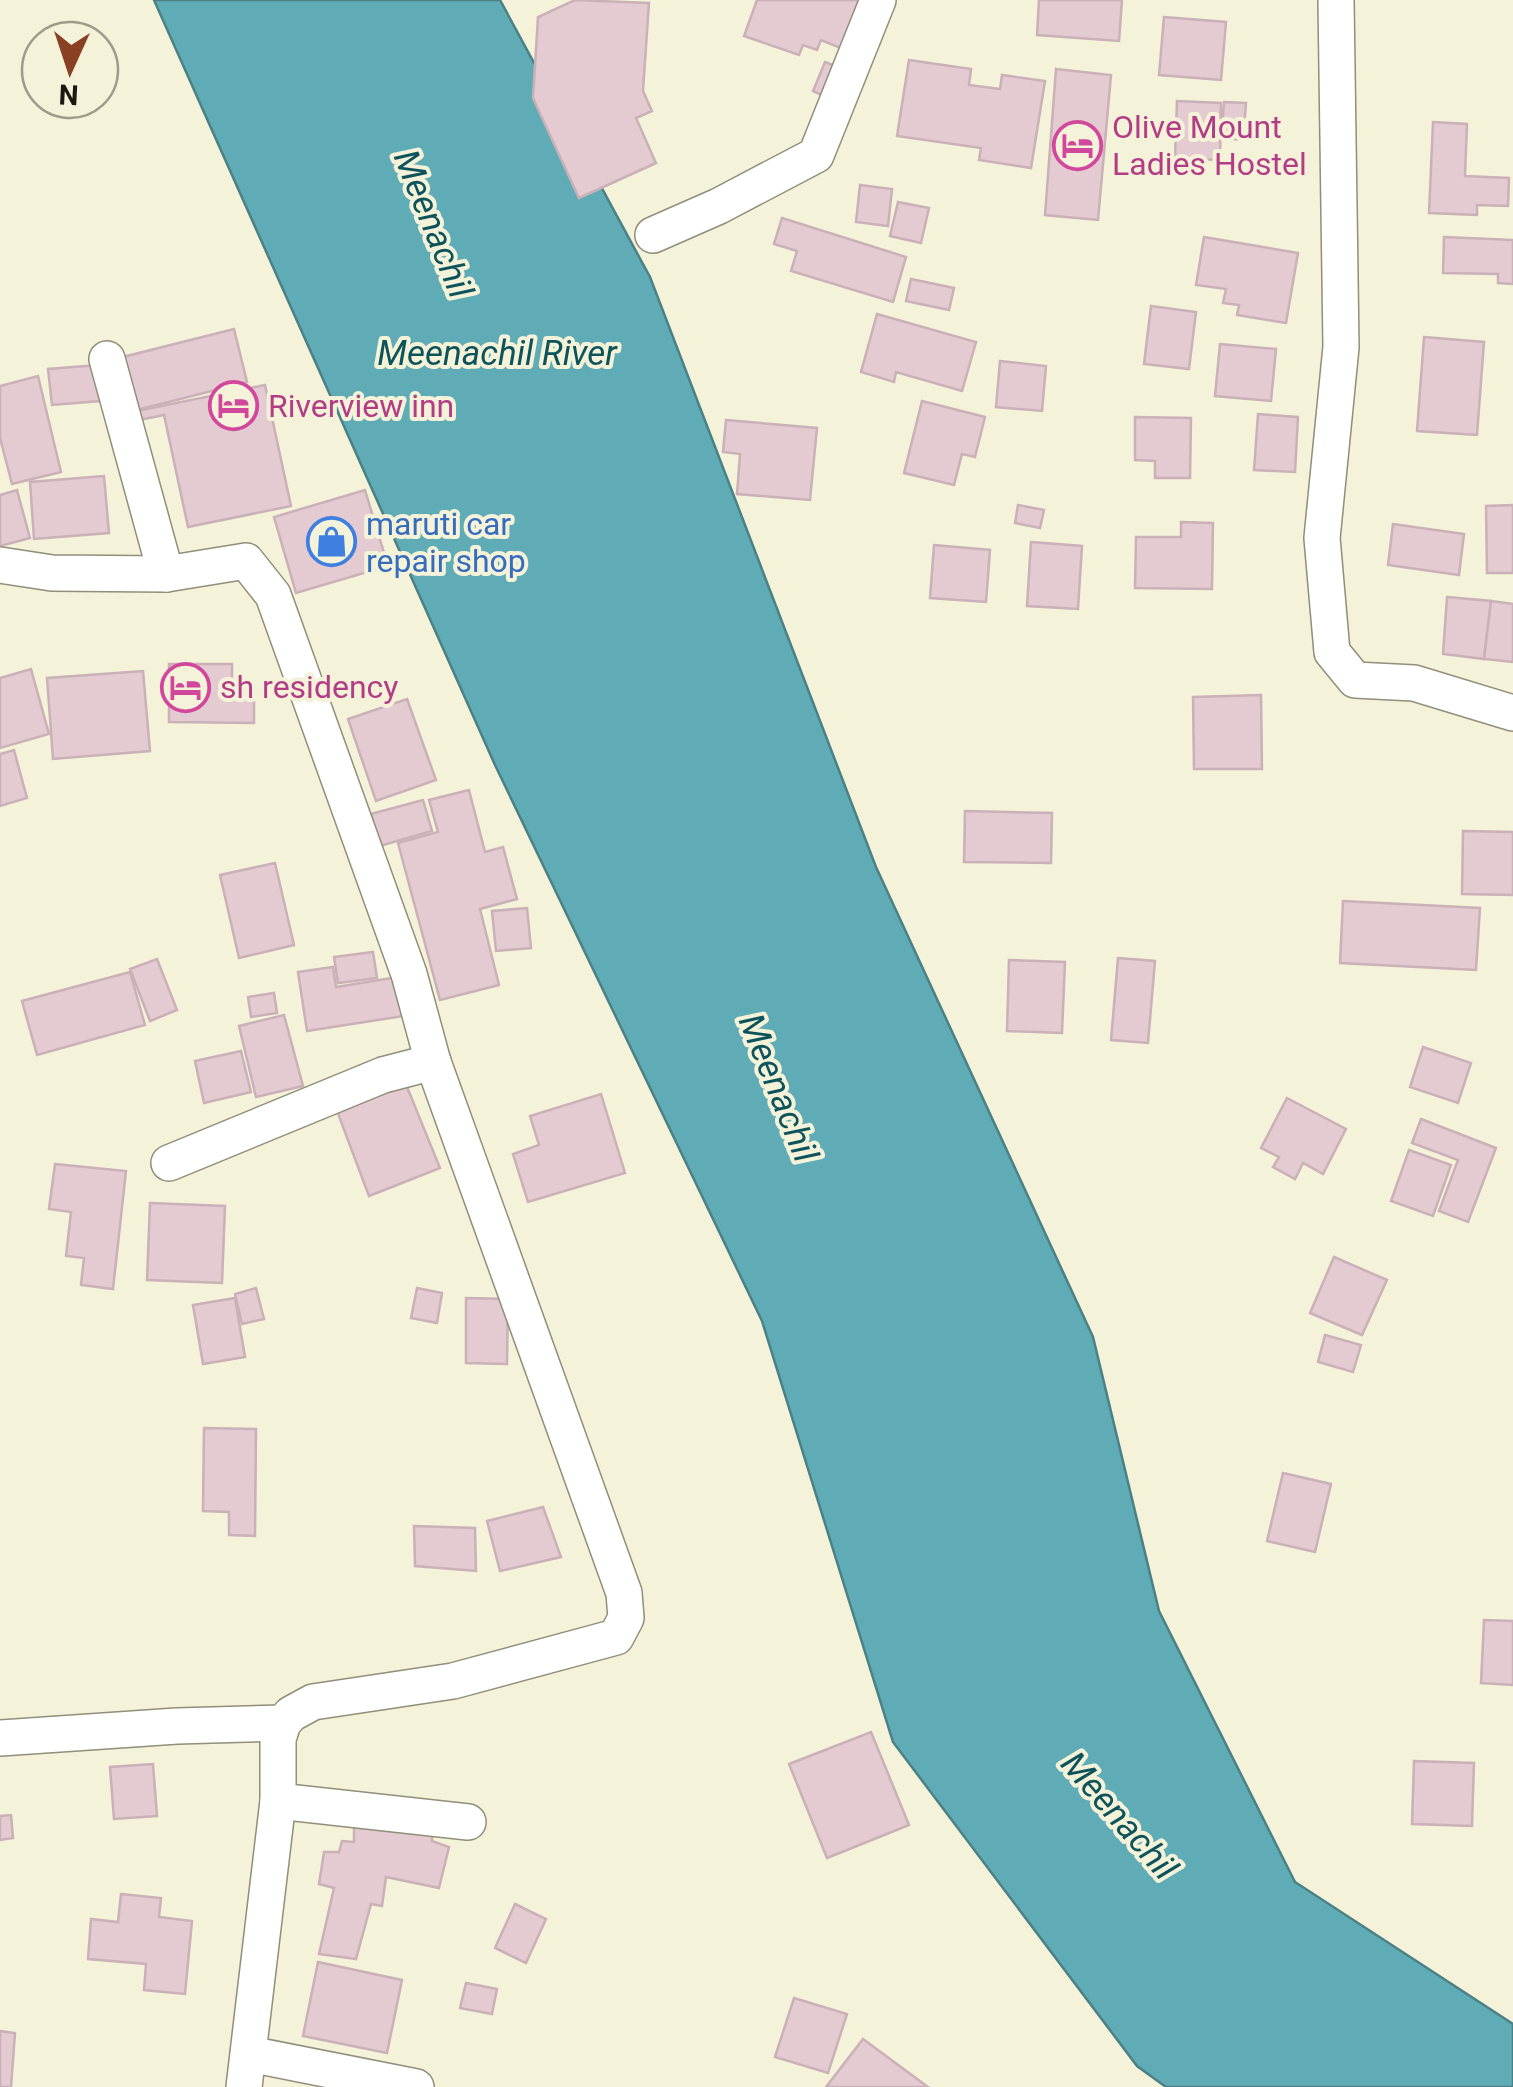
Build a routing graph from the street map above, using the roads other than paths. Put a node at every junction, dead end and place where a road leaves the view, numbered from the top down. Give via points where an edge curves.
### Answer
1 (878, 0) edge
2 (1336, 0) edge
3 (653, 235) dead end
4 (107, 359) dead end
5 (0, 564) edge
6 (166, 574) junction
7 (1513, 712) edge
8 (433, 1062) junction
9 (169, 1163) dead end
10 (282, 1723) junction
11 (0, 1738) edge
12 (278, 1800) junction
13 (468, 1822) dead end
14 (246, 2071) edge
15 (416, 2087) edge

1 - 3 street via 816,155
2 - 7 street via 1341,346 1322,538 1332,652 1355,680 1414,683
4 - 6 street
5 - 6 street via 52,573
6 - 8 street via 246,561 273,595 409,974
8 - 9 street
8 - 10 street via 624,1592 626,1618 616,1637 453,1681 313,1702
10 - 11 street
10 - 12 street
12 - 13 street
12 - 14 street
14 - 15 street

